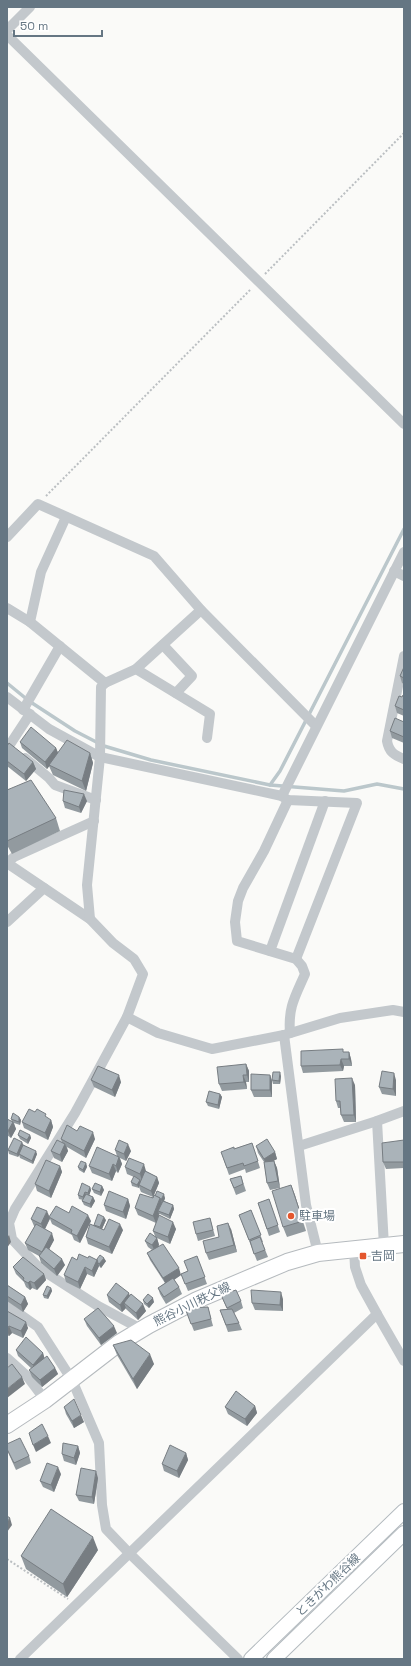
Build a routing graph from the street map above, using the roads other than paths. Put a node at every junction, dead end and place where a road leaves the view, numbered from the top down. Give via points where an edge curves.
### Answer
1 (30, 7) edge
2 (7, 30) edge
3 (7, 35) edge
4 (404, 424) edge
5 (66, 517) junction
6 (7, 537) edge
7 (404, 552) edge
8 (394, 571) junction
9 (404, 576) edge
10 (7, 608) edge
11 (201, 610) junction
12 (30, 622) junction
13 (60, 646) junction
14 (163, 646) junction
15 (404, 656) edge
16 (136, 669) junction
17 (105, 683) junction
18 (400, 692) edge
19 (176, 693) junction
20 (7, 697) edge
21 (27, 712) junction
22 (316, 726) junction
23 (207, 738) dead end
24 (8, 747) edge
25 (100, 758) junction
26 (404, 759) edge
27 (284, 797) junction
28 (96, 800) junction
29 (325, 802) junction
30 (94, 821) junction
31 (7, 863) edge
32 (44, 888) junction
33 (90, 919) junction
34 (7, 922) edge
35 (270, 951) junction
36 (296, 959) junction
37 (404, 1012) edge
38 (127, 1017) junction
39 (287, 1034) junction
40 (404, 1111) edge
41 (377, 1121) junction
42 (299, 1146) junction
43 (404, 1244) edge
44 (384, 1246) junction
45 (354, 1249) junction
46 (318, 1253) junction
47 (7, 1305) edge
48 (377, 1314) junction
49 (141, 1330) junction
50 (7, 1358) edge
51 (404, 1361) edge
52 (72, 1380) junction
53 (45, 1400) junction
54 (7, 1426) edge
55 (404, 1511) edge
56 (404, 1533) edge
57 (129, 1554) junction
58 (20, 1659) edge
59 (238, 1659) edge
60 (251, 1659) edge
61 (274, 1659) edge

1 - 2 street
3 - 4 street
5 - 6 street via 38,504
5 - 11 street via 154,556
5 - 12 street via 41,572
7 - 8 street
8 - 9 street
8 - 22 street
10 - 12 street
11 - 14 street
11 - 22 street
12 - 13 street
13 - 17 street
13 - 21 street
14 - 16 street
14 - 19 street via 192,676
15 - 18 street
16 - 17 street
16 - 19 street
17 - 25 street via 102,687
18 - 26 street via 387,741 389,750
19 - 23 street via 210,714
20 - 21 street
21 - 24 street
21 - 25 street via 49,729
22 - 27 street
24 - 28 street via 49,778 55,786
25 - 27 street
25 - 28 street
27 - 29 street
27 - 35 street via 264,851 243,888 235,922 237,941
28 - 30 street
29 - 35 street
29 - 36 street via 357,803
30 - 31 street via 14,857
30 - 33 street via 87,885
31 - 32 street
32 - 33 street
32 - 34 street
33 - 38 street via 113,943 134,959 143,974
35 - 36 street
36 - 39 street via 305,974 291,1005
37 - 39 street via 393,1010 340,1018
38 - 39 street via 158,1033 212,1049
38 - 49 street via 76,1113 15,1209 9,1223 12,1239 39,1268
39 - 42 street
40 - 41 street
41 - 42 street
41 - 44 street
42 - 46 street via 306,1205
43 - 44 main road, 熊谷小川秩父線
44 - 45 main road, 熊谷小川秩父線
45 - 46 main road, 熊谷小川秩父線
45 - 48 street via 355,1267 361,1285
46 - 49 main road, 熊谷小川秩父線 via 287,1262 217,1291
47 - 52 street via 38,1327
48 - 51 street
48 - 57 street
49 - 52 main road, 熊谷小川秩父線 via 119,1343
50 - 53 street via 27,1376
52 - 53 main road, 熊谷小川秩父線
52 - 57 street via 99,1443 102,1505 106,1529
53 - 54 main road, 熊谷小川秩父線
55 - 60 main road, ときがわ熊谷線
56 - 61 main road, ときがわ熊谷線
57 - 58 street
57 - 59 street

